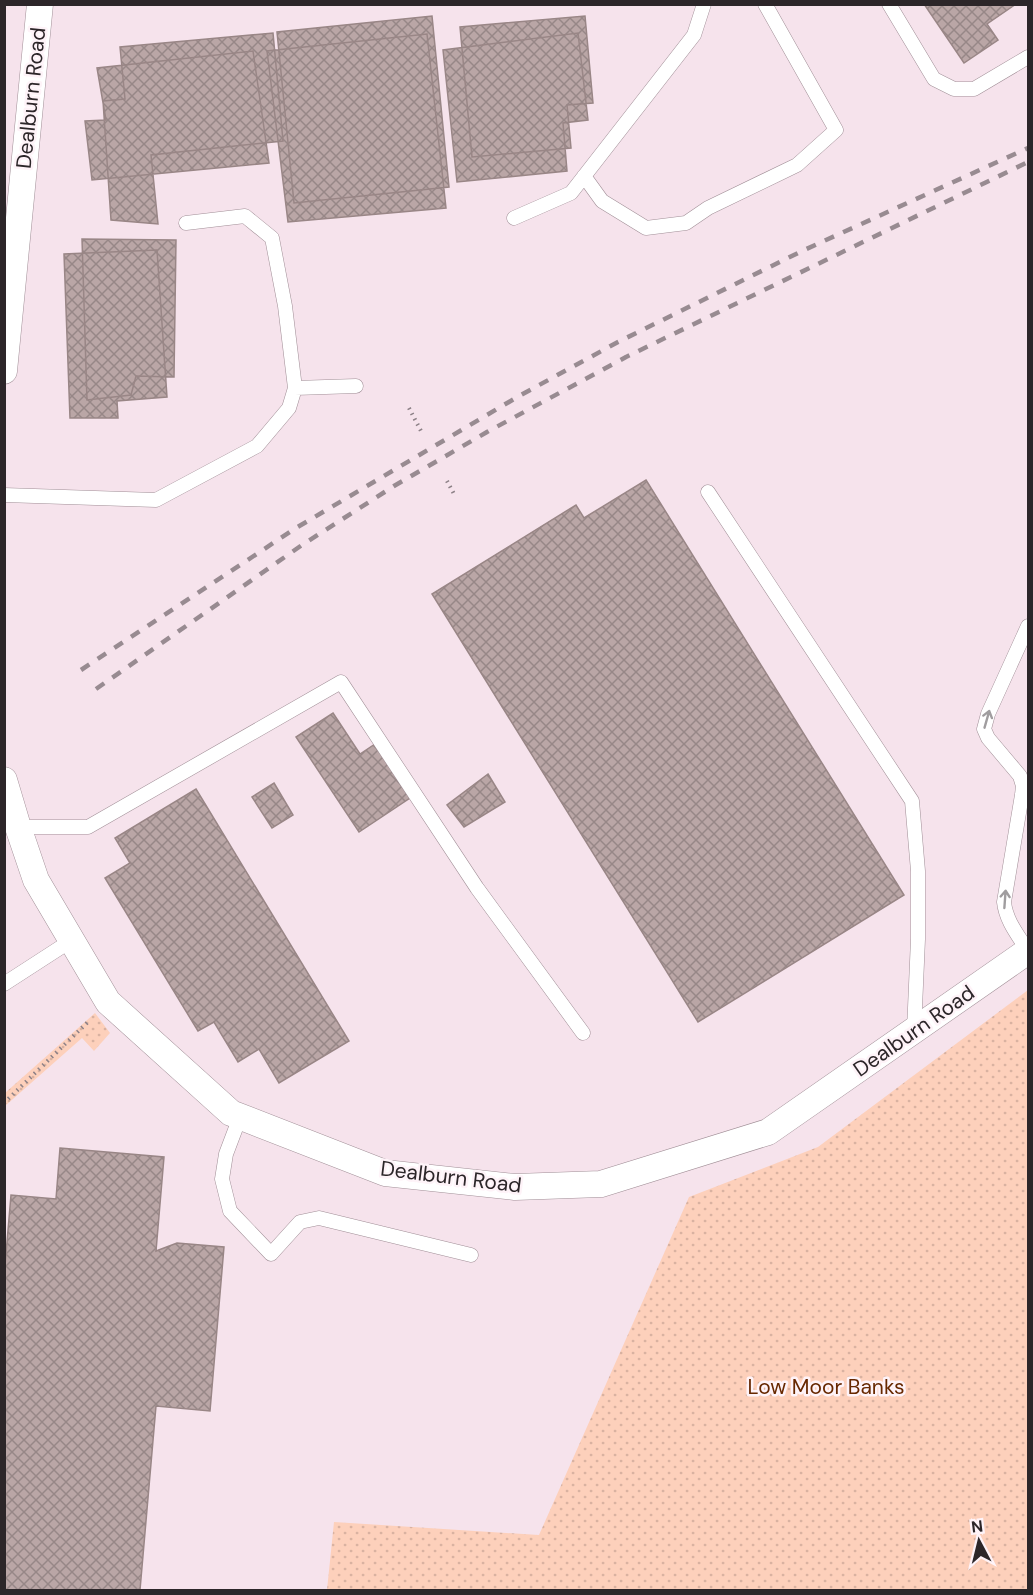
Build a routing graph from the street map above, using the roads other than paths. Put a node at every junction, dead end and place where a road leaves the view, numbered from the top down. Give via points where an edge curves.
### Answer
1 (40, 4) edge
2 (704, 4) edge
3 (765, 4) edge
4 (889, 4) edge
5 (1029, 57) edge
6 (584, 176) junction
7 (514, 218) dead end
8 (186, 223) dead end
9 (5, 365) edge
10 (4, 371) edge
11 (356, 386) dead end
12 (295, 388) junction
13 (708, 492) dead end
14 (4, 495) edge
15 (1029, 626) edge
16 (4, 780) edge
17 (18, 828) junction
18 (72, 940) junction
19 (1028, 951) edge
20 (4, 984) edge
21 (914, 1031) junction
22 (583, 1033) dead end
23 (240, 1117) junction
24 (471, 1256) dead end

1 - 9 street, Dealburn Road
2 - 6 lane via 694,35
3 - 6 lane via 836,130 796,165 708,208 686,223 646,228 602,201
4 - 5 lane via 934,79 954,89 974,89
6 - 7 lane via 571,193
8 - 12 lane via 245,216 272,238
9 - 10 street, Dealburn Road
11 - 12 lane
12 - 14 lane via 289,408 257,446 156,500
13 - 21 lane via 912,801 918,872
19 -> 15 lane via 1005,913 1004,902 1023,786 1020,776 984,729
16 - 17 street, Dealburn Road
17 - 18 street, Dealburn Road via 36,880
17 - 22 lane via 88,827 341,682 477,888
18 - 20 lane
18 - 23 street, Dealburn Road via 108,1002
19 - 21 street, Dealburn Road
21 - 23 street, Dealburn Road via 768,1132 600,1184 516,1187 385,1173
23 - 24 lane via 226,1154 222,1179 230,1211 271,1254 300,1222 319,1218

